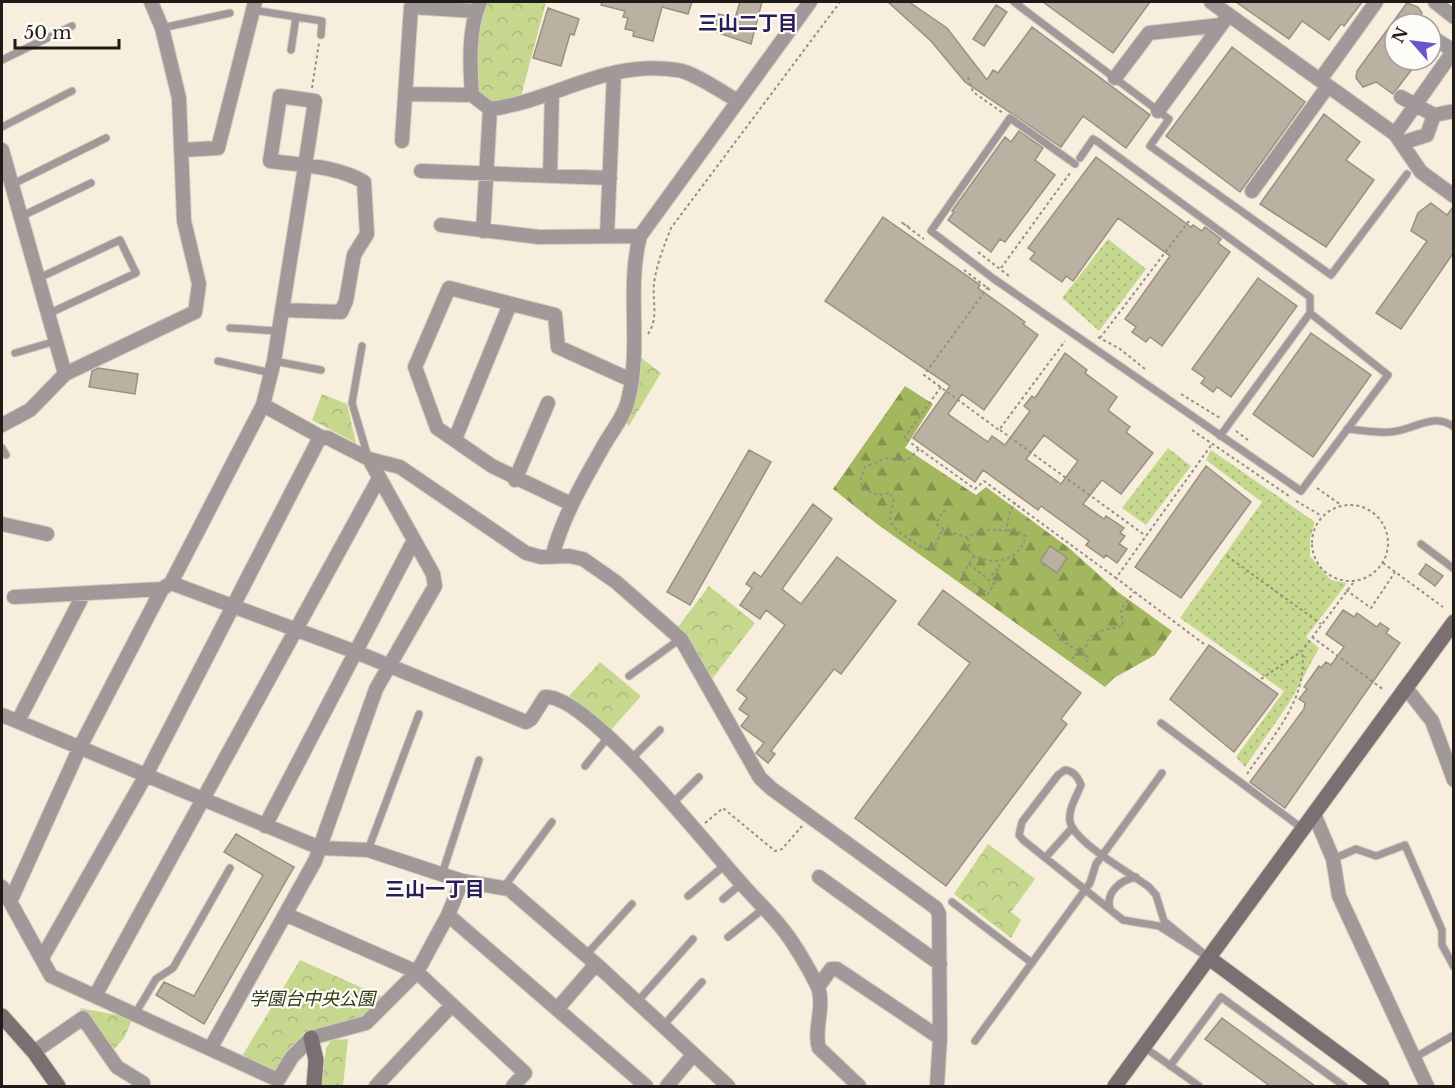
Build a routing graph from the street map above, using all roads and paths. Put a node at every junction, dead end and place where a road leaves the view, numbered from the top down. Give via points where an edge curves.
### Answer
1 (151, 2) edge
2 (810, 2) edge
3 (840, 2) edge
4 (1014, 2) edge
5 (1211, 2) edge
6 (1376, 2) edge
7 (1435, 2) edge
8 (412, 4) edge
9 (254, 6) edge
10 (478, 6) edge
11 (230, 13) dead end
12 (296, 17) junction
13 (1454, 17) edge
14 (1225, 20) junction
15 (72, 26) dead end
16 (162, 28) junction
17 (321, 35) joint
18 (1453, 50) edge
19 (291, 51) dead end
20 (2, 60) edge
21 (614, 73) junction
22 (968, 77) dead end
23 (1115, 78) junction
24 (1324, 83) junction
25 (72, 91) dead end
26 (552, 93) junction
27 (406, 94) junction
28 (472, 95) junction
29 (1401, 97) dead end
30 (310, 101) junction
31 (741, 107) junction
32 (490, 109) junction
33 (1158, 111) junction
34 (1454, 111) edge
35 (1434, 115) junction
36 (1010, 118) junction
37 (752, 119) junction
38 (2, 127) edge
39 (106, 138) dead end
40 (1398, 139) junction
41 (402, 141) dead end
42 (2, 150) edge
43 (182, 150) junction
44 (1078, 161) junction
45 (305, 166) junction
46 (421, 171) dead end
47 (1407, 174) dead end
48 (486, 175) junction
49 (550, 176) junction
50 (610, 178) junction
51 (91, 183) dead end
52 (10, 185) junction
53 (1252, 190) dead end
54 (1454, 196) edge
55 (1195, 214) junction
56 (20, 217) junction
57 (441, 225) dead end
58 (483, 231) junction
59 (607, 235) junction
60 (640, 236) junction
61 (39, 278) junction
62 (994, 279) junction
63 (510, 303) junction
64 (282, 310) junction
65 (50, 313) junction
66 (1310, 313) junction
67 (230, 328) dead end
68 (279, 331) junction
69 (1100, 338) dead end
70 (644, 339) dead end
71 (56, 341) junction
72 (1065, 341) dead end
73 (362, 346) dead end
74 (15, 353) dead end
75 (218, 361) dead end
76 (273, 367) junction
77 (321, 370) dead end
78 (64, 374) junction
79 (631, 380) junction
80 (941, 387) junction
81 (548, 404) dead end
82 (263, 405) junction
83 (2, 425) edge
84 (1454, 427) edge
85 (1347, 429) junction
86 (999, 430) junction
87 (1220, 436) junction
88 (321, 437) junction
89 (455, 439) junction
90 (1212, 444) dead end
91 (2, 448) edge
92 (919, 449) junction
93 (6, 455) dead end
94 (369, 459) junction
95 (378, 480) junction
96 (515, 480) junction
97 (1015, 503) junction
98 (571, 504) junction
99 (946, 512) dead end
100 (2, 524) edge
101 (942, 530) junction
102 (1006, 531) junction
103 (46, 534) dead end
104 (1146, 536) junction
105 (968, 538) junction
106 (414, 540) junction
107 (1421, 544) dead end
108 (974, 556) junction
109 (1227, 556) dead end
110 (552, 557) junction
111 (996, 561) junction
112 (1383, 563) junction
113 (969, 564) junction
114 (1454, 569) edge
115 (1395, 572) junction
116 (1116, 578) junction
117 (1353, 583) junction
118 (993, 584) junction
119 (166, 586) junction
120 (1346, 590) junction
121 (1134, 592) junction
122 (83, 595) junction
123 (14, 597) dead end
124 (234, 607) junction
125 (1443, 607) dead end
126 (1321, 624) junction
127 (1452, 626) edge
128 (1054, 629) dead end
129 (296, 630) junction
130 (1312, 637) junction
131 (681, 639) junction
132 (1204, 644) dead end
133 (1302, 651) junction
134 (356, 652) junction
135 (1072, 659) dead end
136 (1087, 662) dead end
137 (388, 665) junction
138 (629, 676) dead end
139 (1261, 679) dead end
140 (1406, 688) junction
141 (1384, 690) dead end
142 (419, 714) dead end
143 (2, 715) edge
144 (18, 721) junction
145 (1161, 723) dead end
146 (660, 730) dead end
147 (608, 737) junction
148 (80, 747) junction
149 (479, 760) dead end
150 (630, 760) junction
151 (585, 766) dead end
152 (1162, 773) dead end
153 (1247, 775) dead end
154 (146, 776) junction
155 (699, 777) dead end
156 (1454, 780) edge
157 (203, 799) junction
158 (673, 803) junction
159 (1314, 814) junction
160 (810, 816) junction
161 (552, 822) dead end
162 (265, 826) junction
163 (1072, 828) junction
164 (1303, 829) junction
165 (696, 831) junction
166 (320, 848) junction
167 (368, 850) junction
168 (1102, 854) junction
169 (1045, 858) junction
170 (1333, 859) junction
171 (725, 865) junction
172 (230, 868) dead end
173 (441, 875) junction
174 (819, 877) dead end
175 (1136, 877) junction
176 (462, 881) junction
177 (741, 884) junction
178 (2, 887) edge
179 (503, 888) junction
180 (1085, 889) junction
181 (688, 896) dead end
182 (723, 899) dead end
183 (10, 902) junction
184 (952, 902) dead end
185 (632, 904) dead end
186 (763, 909) junction
187 (1112, 911) junction
188 (287, 915) junction
189 (448, 915) junction
190 (728, 937) dead end
191 (693, 939) dead end
192 (42, 958) junction
193 (1209, 958) junction
194 (591, 960) junction
195 (1032, 963) junction
196 (940, 964) junction
197 (1454, 967) edge
198 (417, 972) junction
199 (702, 982) dead end
200 (818, 987) junction
201 (95, 996) junction
202 (636, 1002) junction
203 (452, 1005) junction
204 (558, 1008) junction
205 (135, 1014) junction
206 (2, 1016) edge
207 (662, 1027) junction
208 (1454, 1035) edge
209 (311, 1038) junction
210 (940, 1038) junction
211 (975, 1041) dead end
212 (1144, 1047) junction
213 (210, 1049) junction
214 (34, 1052) junction
215 (693, 1055) junction
216 (1414, 1058) junction
217 (1170, 1066) junction
218 (58, 1086) edge
219 (141, 1086) edge
220 (314, 1086) edge
221 (376, 1086) edge
222 (513, 1086) edge
223 (646, 1086) edge
224 (668, 1086) edge
225 (728, 1086) edge
226 (859, 1086) edge
227 (937, 1086) edge
228 (1115, 1086) edge
229 (1199, 1086) edge
230 (1344, 1086) edge
231 (1382, 1086) edge
232 (1427, 1086) edge

1 - 16 street
2 - 31 street
3 - 37 path
4 - 23 lane
5 - 14 street
6 - 24 street
7 - 13 street
8 - 10 street
8 - 27 street
9 - 12 lane
9 - 43 street via 218,148
10 - 28 street via 470,70
11 - 16 lane
12 - 17 lane via 322,21
12 - 19 lane
14 - 23 street via 1149,33
14 - 24 street
14 - 33 street
15 - 20 lane
16 - 43 street via 179,98
17 - 30 path
18 - 40 street
21 - 26 street
21 - 31 street via 679,70
21 - 50 street
22 - 36 path via 973,92
23 - 33 lane
24 - 40 street
24 - 53 street
25 - 38 lane
26 - 32 street via 514,106
26 - 49 street
27 - 28 street
27 - 41 street
28 - 32 street
29 - 35 street
30 - 45 street via 315,101
30 - 45 street via 280,96 270,160
31 - 37 path
31 - 60 street
32 - 48 street
33 - 47 lane via 1169,119 1150,146 1331,275
34 - 35 street
35 - 40 street via 1427,135
36 - 44 lane
36 - 62 lane via 931,231
37 - 70 path via 671,228 660,254 654,285 655,323
39 - 52 lane
40 - 54 street via 1421,172
42 - 52 street
43 - 78 street via 184,221 199,284 195,312
44 - 55 lane via 1093,139
44 - 62 path
45 - 64 street
45 - 64 street via 342,172 364,182 367,234 354,255 341,312
46 - 48 street
48 - 49 street
48 - 58 street
49 - 50 street
50 - 59 street
51 - 56 lane
52 - 56 street
55 - 66 lane via 1310,297
55 - 69 path
56 - 61 street
57 - 58 street
58 - 59 street via 539,237
59 - 60 street
60 - 79 street via 635,257
61 - 65 street
61 - 65 lane via 120,240 136,273
62 - 80 path via 924,375
62 - 87 lane
63 - 79 street via 555,315 558,347
63 - 89 street
63 - 89 street via 449,288 415,367 437,428
64 - 68 street
65 - 71 street
66 - 85 lane via 1388,375
66 - 87 lane
67 - 68 lane
68 - 76 street
71 - 74 lane
71 - 78 street
72 - 86 path
73 - 94 lane via 352,403
75 - 76 lane
76 - 77 lane
76 - 82 street
78 - 83 street via 30,410
79 - 98 street via 628,402
80 - 86 path
80 - 92 path via 904,438
81 - 96 street
82 - 88 street
82 - 119 street
84 - 85 lane via 1433,420 1392,432
85 - 87 lane via 1301,491
86 - 104 path
88 - 94 street
88 - 124 street
89 - 96 street
90 - 104 path
91 - 93 lane
92 - 97 path via 975,489 984,481
92 - 101 path via 907,461 886,458 865,467 862,488 878,495 890,493 894,499 890,516 895,526 925,549 935,546
94 - 95 street
94 - 110 street via 400,467 526,552
95 - 106 street
95 - 129 street
96 - 98 street
97 - 102 path
97 - 116 path
98 - 110 street
99 - 101 path via 936,524
100 - 103 street
101 - 105 path
102 - 105 path via 978,531
102 - 111 path via 1013,529 1026,536 1024,543 1018,553
104 - 116 path
105 - 108 path
106 - 134 street
106 - 137 street via 433,573 435,586
107 - 114 lane
108 - 111 path via 984,562
108 - 113 path
109 - 126 path
110 - 131 street via 583,559 616,582
111 - 118 path via 1000,567 991,576 996,581
112 - 115 path
112 - 117 path via 1371,576
112 - 117 path via 1389,543 1379,518 1355,505 1330,510 1315,528 1311,546 1315,560 1336,579
113 - 118 path
113 - 118 path via 962,575 967,580 988,594
115 - 120 path via 1371,608
115 - 125 path
116 - 121 path
117 - 120 path
119 - 122 street
119 - 124 street
119 - 148 street
120 - 126 path
121 - 132 path
121 - 135 path via 1121,609 1124,626 1089,637 1087,645
122 - 123 street
122 - 144 street
124 - 129 street
124 - 154 street
126 - 130 path
127 - 140 street
128 - 136 path via 1061,640 1088,657
129 - 134 street
129 - 157 street
130 - 133 path
130 - 141 path
131 - 138 lane
131 - 160 street via 760,778
133 - 139 path
133 - 153 path via 1305,668 1299,692
134 - 137 street
134 - 162 street
137 - 147 street via 525,722 544,697 550,696 578,712
137 - 166 street via 375,689
140 - 156 street via 1432,721
140 - 159 street
142 - 167 lane
143 - 144 street
144 - 148 street
145 - 164 lane
146 - 150 lane
147 - 150 street
147 - 151 lane
148 - 154 street
148 - 183 street
149 - 173 lane
150 - 158 street
152 - 168 lane
154 - 157 street
154 - 192 street
155 - 158 lane
157 - 162 street
157 - 201 street
158 - 165 street
159 - 164 street
159 - 170 street
160 - 165 path via 779,851 723,808
160 - 196 street via 936,908
161 - 179 lane
162 - 166 street
163 - 168 lane
163 - 169 lane
163 - 169 lane via 1070,809 1081,785 1078,777 1065,770 1019,829 1023,840
164 - 193 street
165 - 171 street
166 - 167 street
166 - 188 street
167 - 173 street
168 - 175 lane
168 - 180 lane
169 - 180 lane
170 - 197 lane via 1356,849 1376,856 1405,845
170 - 216 street via 1339,896
171 - 177 street
171 - 181 lane
172 - 205 lane via 173,968 156,979
173 - 176 street
174 - 196 street
175 - 187 lane via 1117,886 1110,899
175 - 193 lane via 1149,886 1164,921
176 - 179 street
176 - 189 street
177 - 182 lane
177 - 186 street
178 - 183 street
179 - 194 street via 509,889
180 - 187 lane
180 - 195 lane
183 - 192 street
184 - 195 lane
185 - 194 lane
186 - 190 lane
186 - 200 street via 782,928
187 - 193 lane via 1123,920 1159,926
188 - 198 street
188 - 213 street
189 - 198 street
189 - 204 street
191 - 202 lane
192 - 201 street via 51,976
193 - 212 street
193 - 231 street
194 - 202 street
194 - 204 street
195 - 211 lane
196 - 210 street
198 - 203 street
198 - 209 street via 366,1023
199 - 207 lane
200 - 210 street via 831,969 837,969
200 - 226 street via 819,1048
201 - 205 street
202 - 207 street
203 - 221 street
203 - 222 street via 525,1074
204 - 223 street
205 - 213 street
206 - 214 street
207 - 215 street
208 - 216 lane
209 - 213 street via 292,1057 278,1080
209 - 220 street via 316,1060
210 - 227 street
212 - 217 lane
212 - 228 street
214 - 218 street
214 - 219 street via 83,1018 117,1067 143,1083
215 - 224 street
215 - 225 street
216 - 232 street
217 - 229 lane
217 - 230 lane via 1221,997

